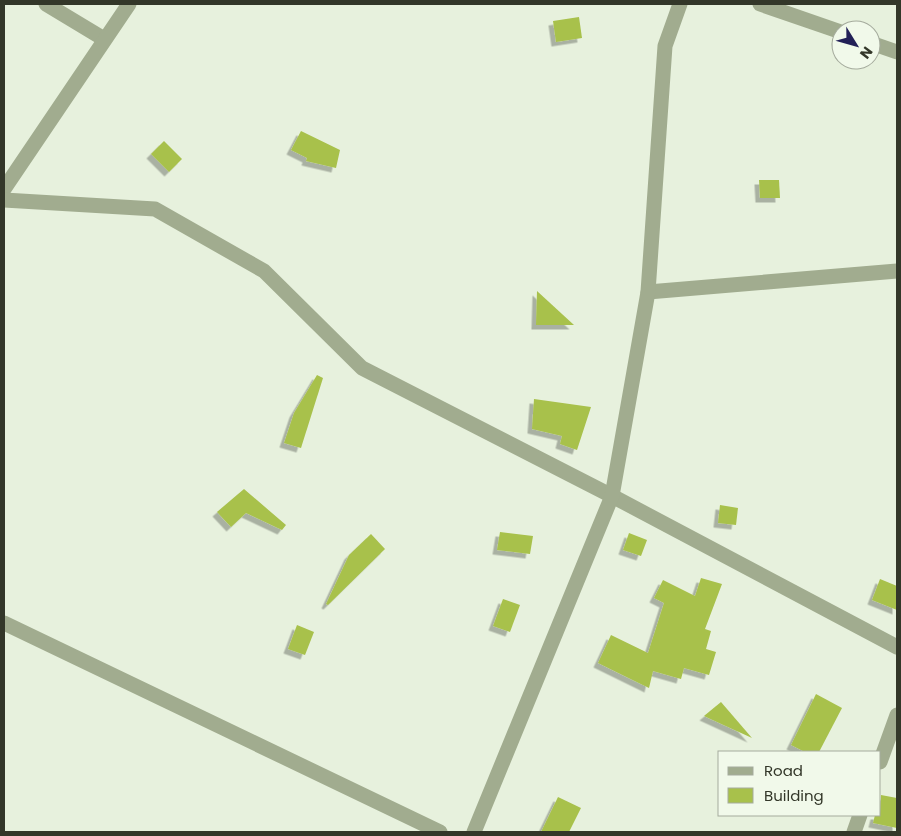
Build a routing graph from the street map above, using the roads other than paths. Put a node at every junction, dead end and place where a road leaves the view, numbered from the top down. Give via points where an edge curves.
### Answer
1 (46, 4) edge
2 (129, 4) edge
3 (680, 4) edge
4 (760, 4) edge
5 (831, 29) edge
6 (104, 39) junction
7 (881, 46) edge
8 (897, 52) edge
9 (4, 189) edge
10 (4, 200) edge
11 (897, 271) edge
12 (648, 292) junction
13 (612, 496) junction
14 (4, 623) edge
15 (897, 647) edge
16 (897, 715) edge
17 (881, 759) edge
18 (860, 816) edge
19 (440, 832) edge
20 (474, 832) edge
21 (854, 832) edge

1 - 6 street
2 - 6 street
3 - 12 street via 665,46
4 - 5 street
6 - 9 street
7 - 8 street
10 - 13 street via 155,210 264,271 362,368
11 - 12 street
12 - 13 street
13 - 15 street
13 - 20 street
14 - 19 street
16 - 17 street
18 - 21 street

